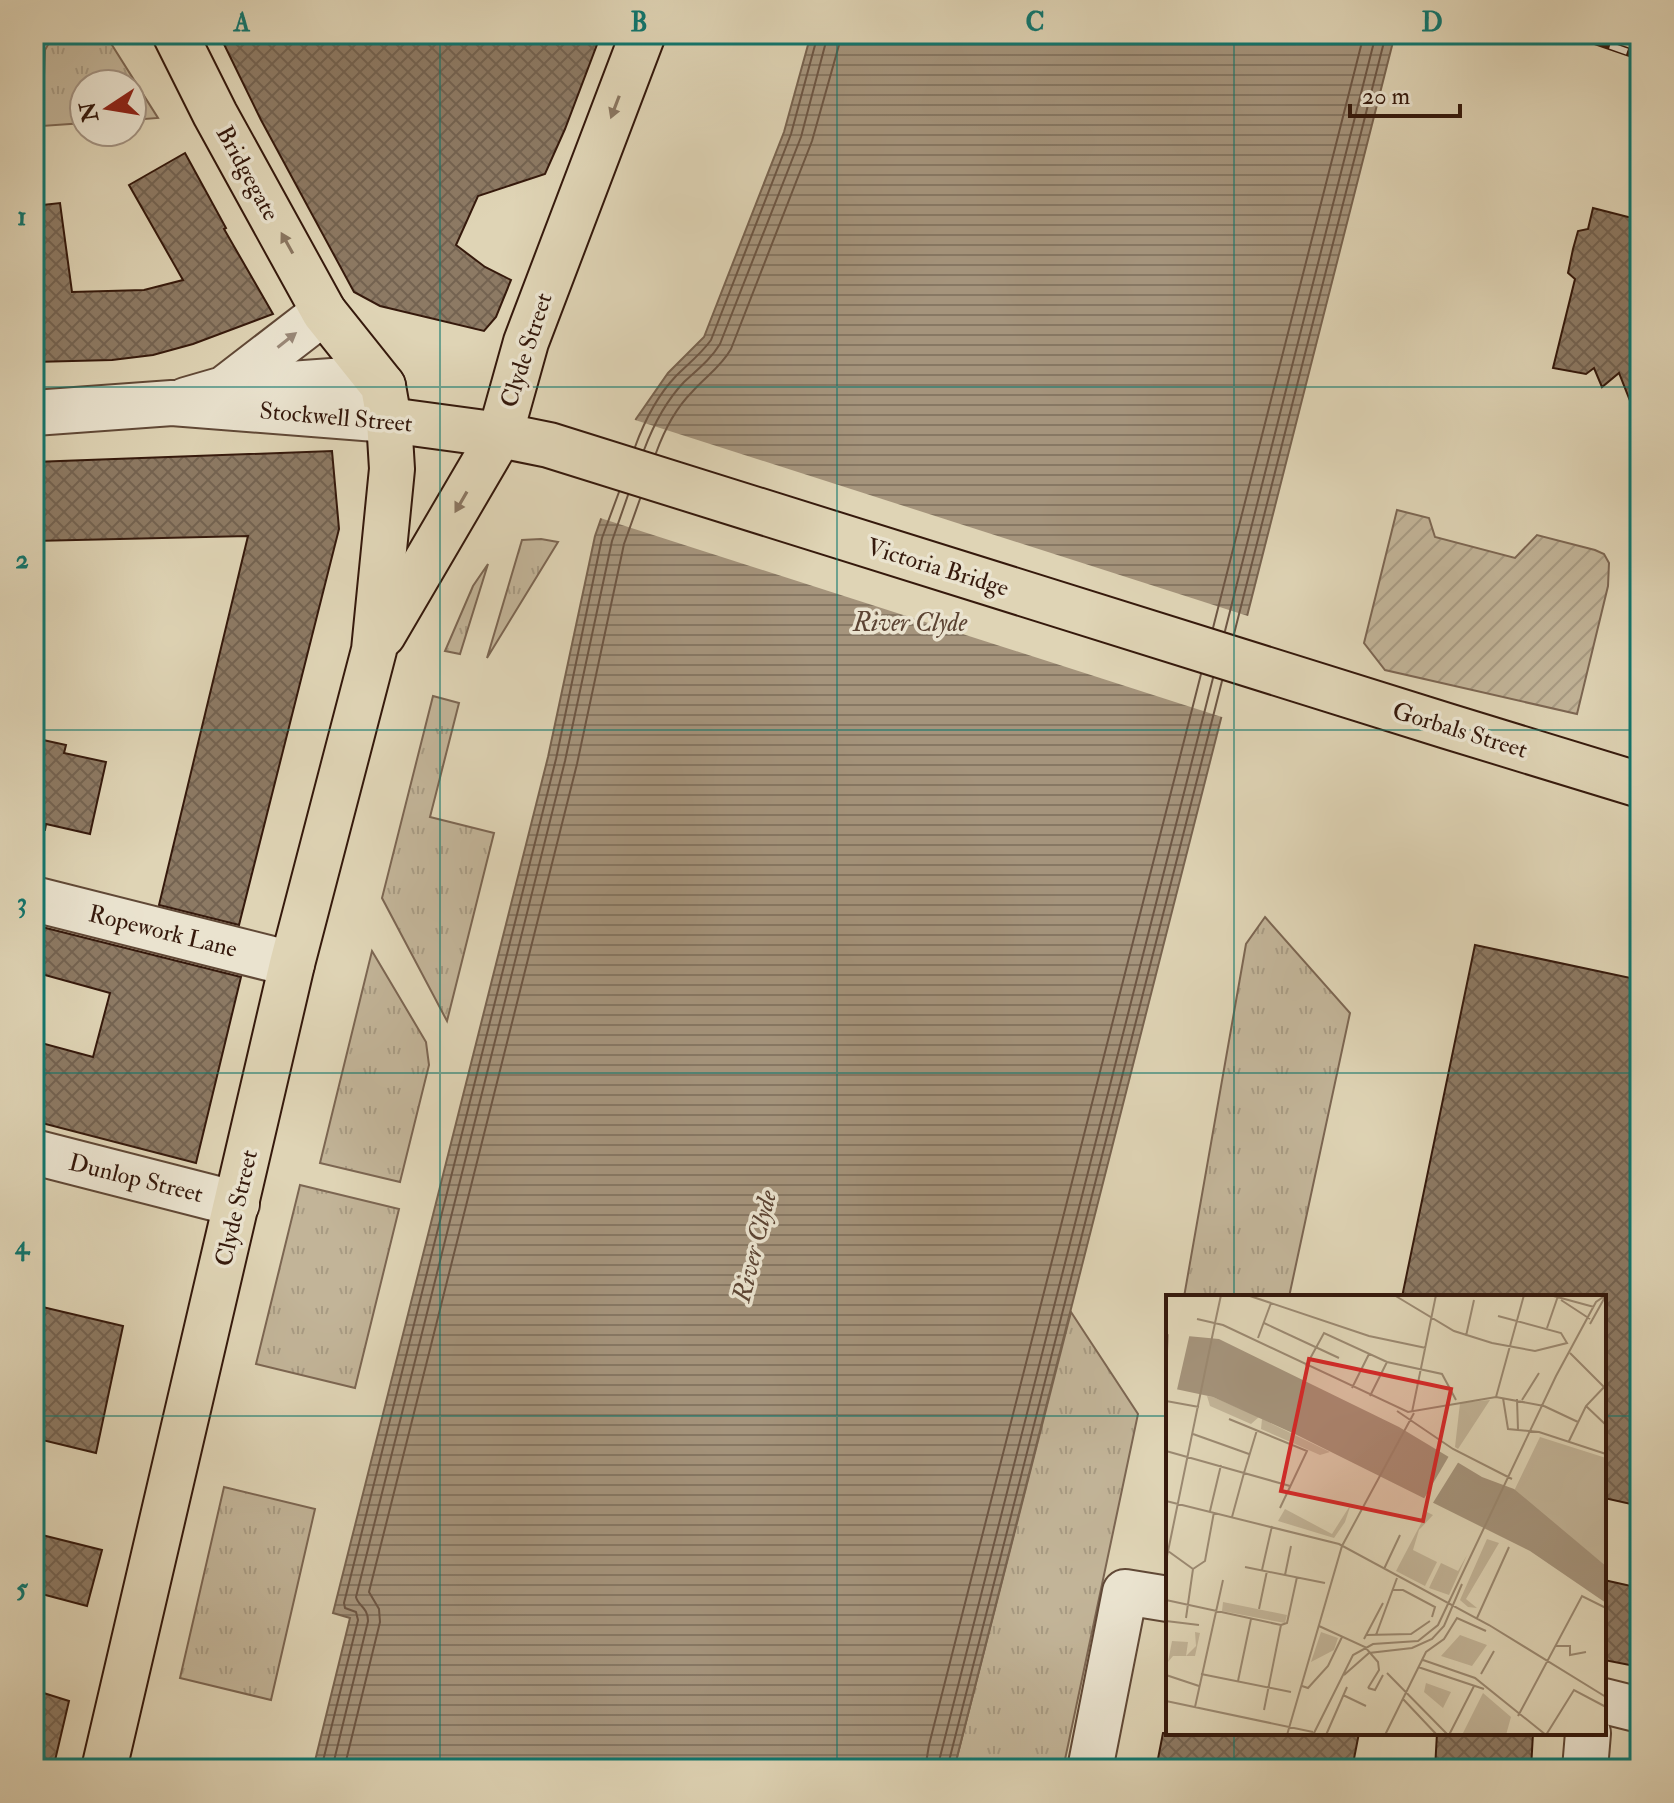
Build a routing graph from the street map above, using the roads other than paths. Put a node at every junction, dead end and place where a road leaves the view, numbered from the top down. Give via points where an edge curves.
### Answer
1 (175, 34) edge
2 (643, 34) edge
3 (324, 312) junction
4 (224, 389) junction
5 (172, 403) junction
6 (386, 403) junction
7 (34, 413) edge
8 (500, 435) junction
9 (596, 461) joint
10 (374, 650) junction
11 (1280, 674) joint
12 (1640, 785) edge
13 (34, 899) edge
14 (292, 964) junction
15 (34, 1152) edge
16 (237, 1204) junction
17 (1166, 1599) edge
18 (1606, 1702) edge
19 (1640, 1710) edge
20 (1588, 1735) edge
21 (104, 1769) edge
22 (1090, 1769) edge
23 (1585, 1769) edge

3 -> 1 main road, Bridgegate
2 -> 8 main road, Clyde Street via 526,342
4 -> 3 street, Stockwell Street
3 - 6 main road
4 - 5 street, Stockwell Street
4 - 6 street, Stockwell Street via 346,380
5 - 6 street, Stockwell Street
5 - 7 street, Stockwell Street
6 - 8 main road, Stockwell Street
6 - 10 main road, Clyde Street via 392,469
8 - 9 main road, Stockwell Street
8 -> 10 main road, Clyde Street
9 - 11 main road, Victoria Bridge
10 - 14 main road, Clyde Street
11 - 12 main road, Gorbals Street
13 - 14 street, Ropework Lane
14 - 16 main road, Clyde Street
15 - 16 street, Dunlop Street
16 - 21 main road, Clyde Street
17 - 22 street via 1125,1592
18 - 19 street
20 - 23 street

